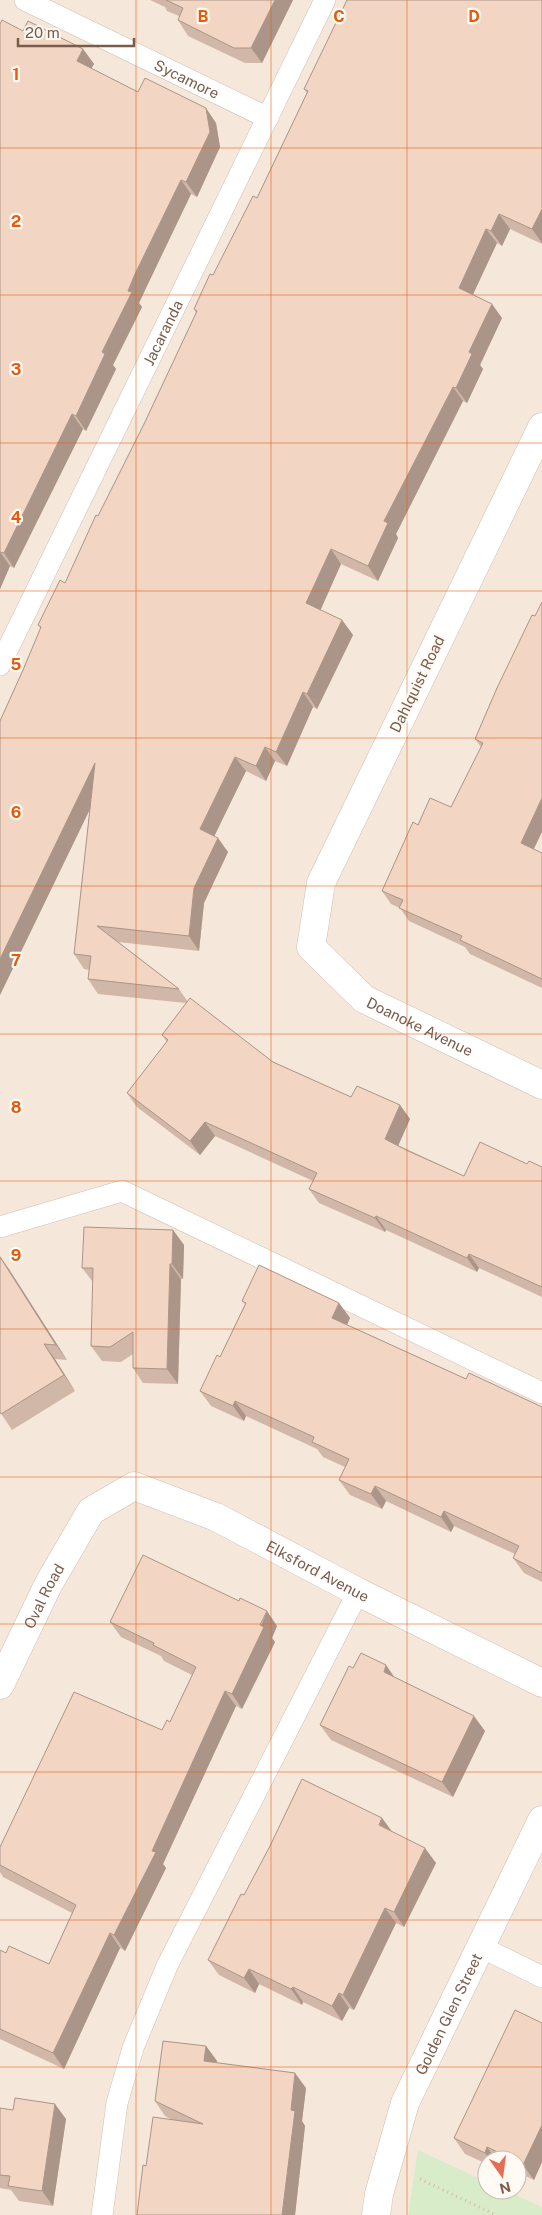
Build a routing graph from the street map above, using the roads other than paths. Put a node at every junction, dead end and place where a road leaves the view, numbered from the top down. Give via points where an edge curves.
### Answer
1 (25, 0) edge
2 (325, 0) edge
3 (268, 118) junction
4 (542, 427) edge
5 (0, 665) edge
6 (311, 946) joint
7 (542, 1085) edge
8 (0, 1227) edge
9 (542, 1393) edge
10 (91, 1510) joint
11 (358, 1592) junction
12 (542, 1683) edge
13 (0, 1685) edge
14 (542, 1820) edge
15 (481, 1947) junction
16 (542, 1977) edge
17 (102, 2215) edge
18 (376, 2215) edge

1 - 3 lane, Sycamore
2 - 3 lane, Jacaranda
3 - 5 lane, Jacaranda
4 - 6 street, Dahlquist Road via 321,883
6 - 7 street, Doanoke Avenue via 364,1000
8 - 9 lane via 122,1191
10 - 11 street, Elksford Avenue via 134,1486 216,1517
10 - 13 street, Oval Road via 48,1585
11 - 12 street, Elksford Avenue
11 - 17 lane via 167,1966 133,2048 117,2103
14 - 15 street, Golden Glen Street
15 - 16 lane
15 - 18 street, Golden Glen Street via 405,2103

